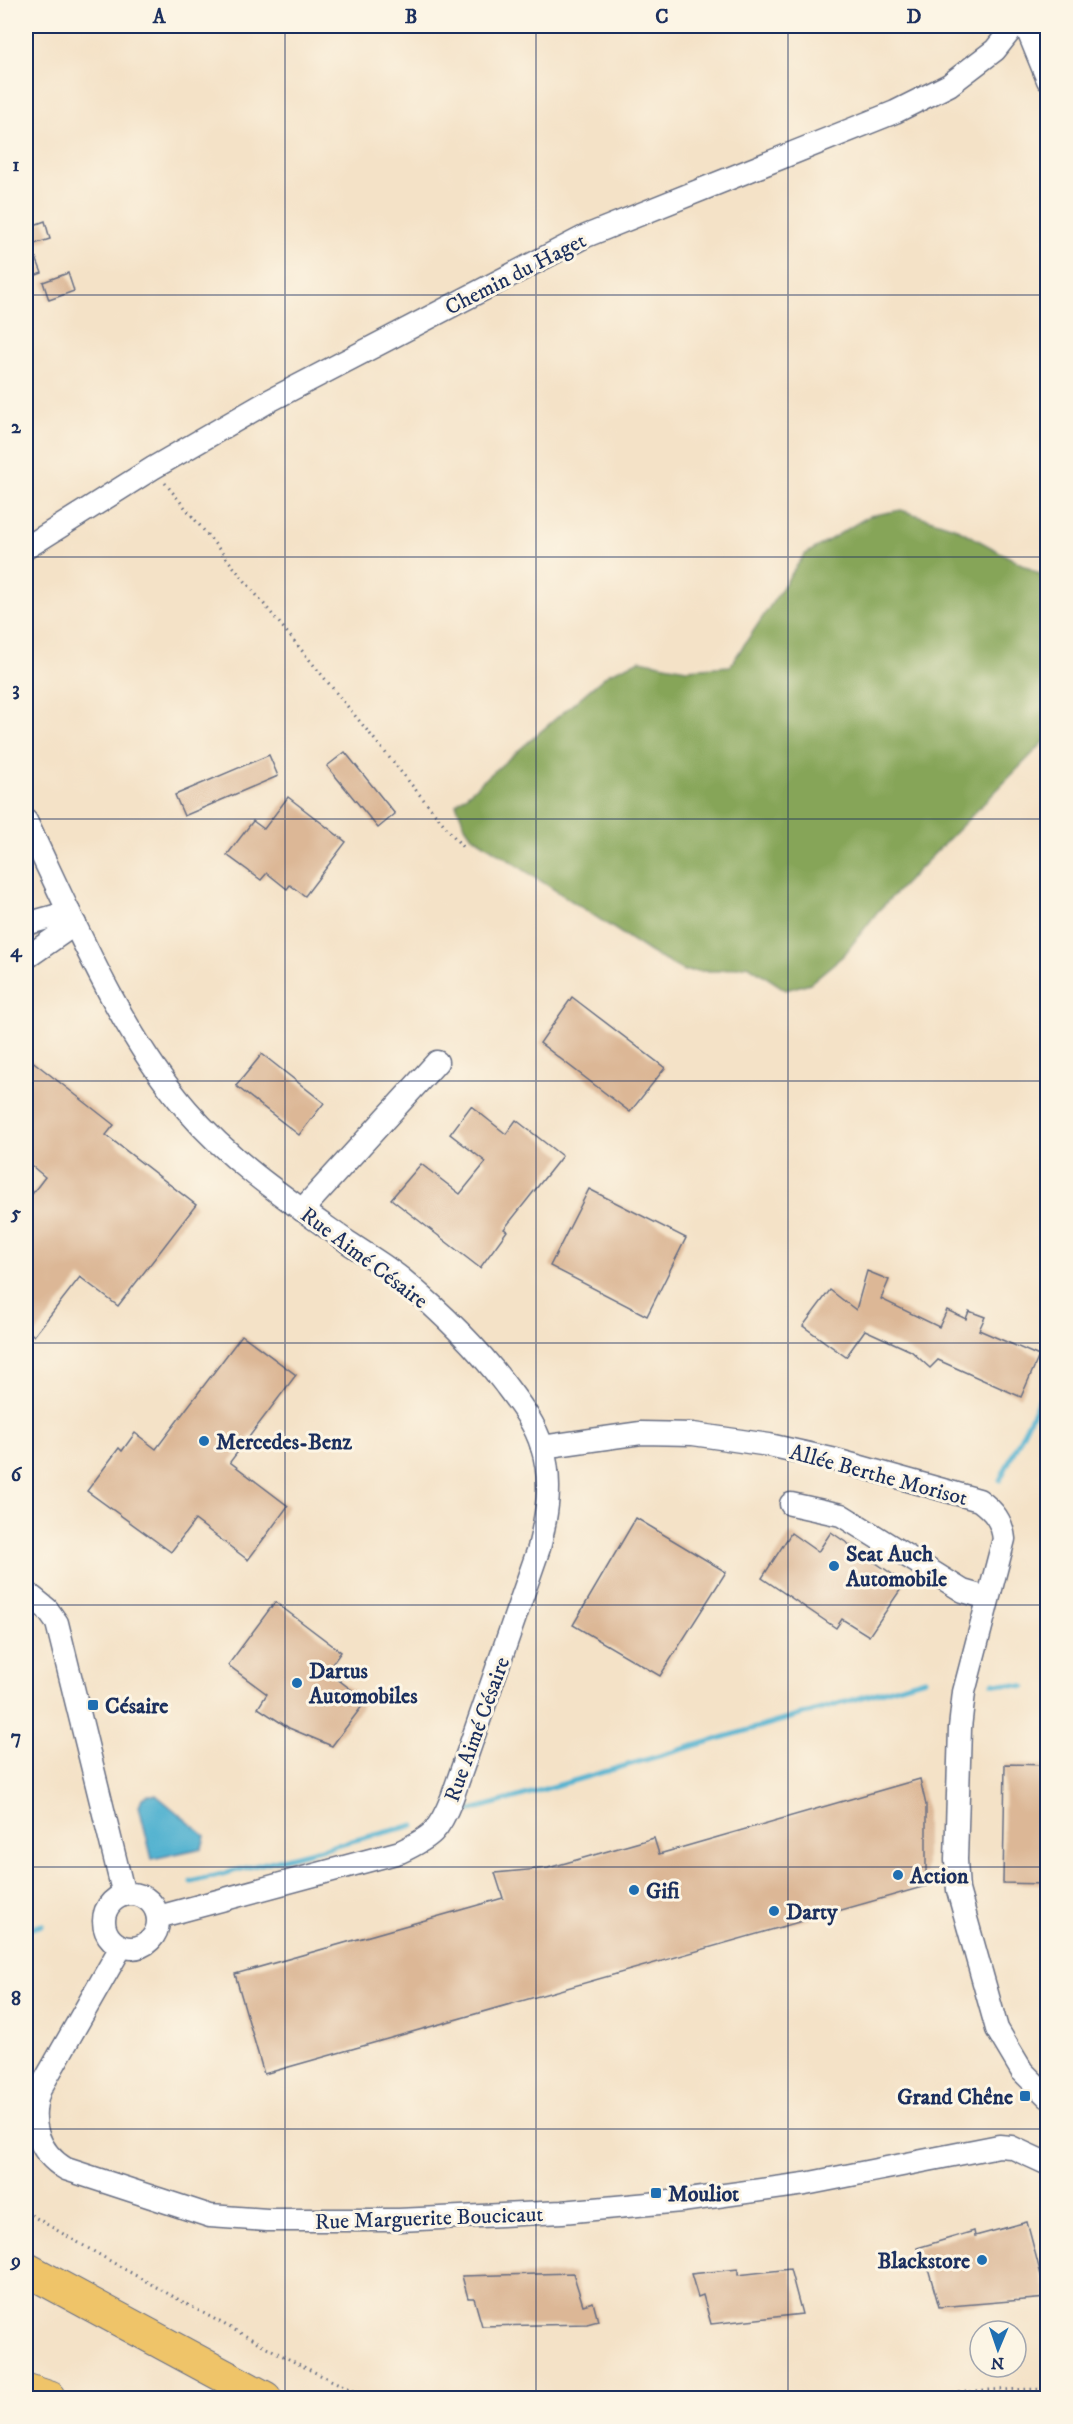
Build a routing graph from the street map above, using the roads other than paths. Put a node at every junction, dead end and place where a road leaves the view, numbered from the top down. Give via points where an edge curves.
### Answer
1 (1014, 26) edge
2 (1026, 26) edge
3 (1047, 80) edge
4 (26, 549) edge
5 (26, 821) edge
6 (72, 918) junction
7 (26, 924) edge
8 (26, 958) edge
9 (437, 1062) dead end
10 (302, 1210) junction
11 (542, 1447) junction
12 (791, 1504) dead end
13 (26, 1592) edge
14 (987, 1598) junction
15 (124, 1895) junction
16 (158, 1917) junction
17 (120, 1947) junction
18 (1047, 2097) edge
19 (1047, 2164) edge
20 (26, 2269) edge
21 (26, 2390) edge
22 (50, 2398) edge
23 (265, 2398) edge

1 - 4 street, Chemin du Haget via 995,50 949,85 895,112 586,236 269,401 153,468
2 - 3 street
5 - 6 street, Rue Aimé Césaire
6 - 7 street
6 - 8 street
6 - 10 street, Rue Aimé Césaire via 131,1031 186,1110 242,1166
9 - 10 street
10 - 11 street, Rue Aimé Césaire via 402,1279 461,1333 524,1409
11 - 14 street, Allée Berthe Morisot via 641,1433 693,1434 836,1460 980,1500 1000,1520 1004,1539
11 - 16 street, Rue Aimé Césaire via 549,1488 539,1548 452,1798 432,1834 400,1852
12 - 14 street via 841,1515 963,1592
13 - 15 street via 57,1623
14 - 18 street, Allée Berthe Morisot via 964,1692 960,1728 958,1890 997,2029 1022,2071
15 - 16 street via 146,1899
15 - 17 street via 106,1909 104,1920 105,1931
16 - 17 street via 158,1927 148,1943 130,1949
17 - 19 street, Rue Marguerite Boucicaut via 40,2089 34,2110 39,2139 51,2158 66,2169 198,2213 267,2220 488,2217 711,2198 999,2146 1011,2147
20 - 23 highway
21 - 22 highway

